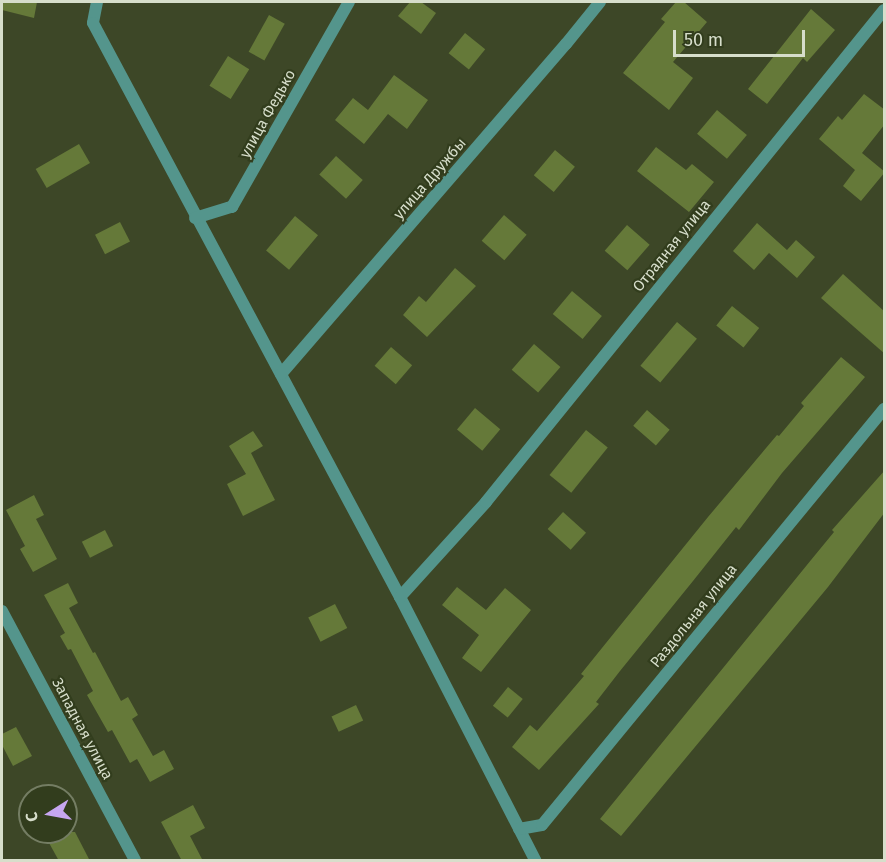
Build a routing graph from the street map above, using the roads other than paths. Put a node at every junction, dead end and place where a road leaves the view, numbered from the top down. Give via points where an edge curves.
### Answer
1 (97, 2) edge
2 (349, 2) edge
3 (600, 2) edge
4 (885, 10) edge
5 (195, 218) junction
6 (281, 374) junction
7 (885, 409) edge
8 (400, 597) junction
9 (2, 611) edge
10 (519, 829) junction
11 (135, 861) edge
12 (535, 861) edge

1 - 5 street via 93,22
2 - 5 street, улица Федько via 232,207
3 - 6 street, улица Дружбы
4 - 8 street, Отрадная улица via 486,502
5 - 6 street
6 - 8 street
7 - 10 street, Раздольная улица via 542,825
8 - 10 street
9 - 11 street, Западная улица
10 - 12 street

